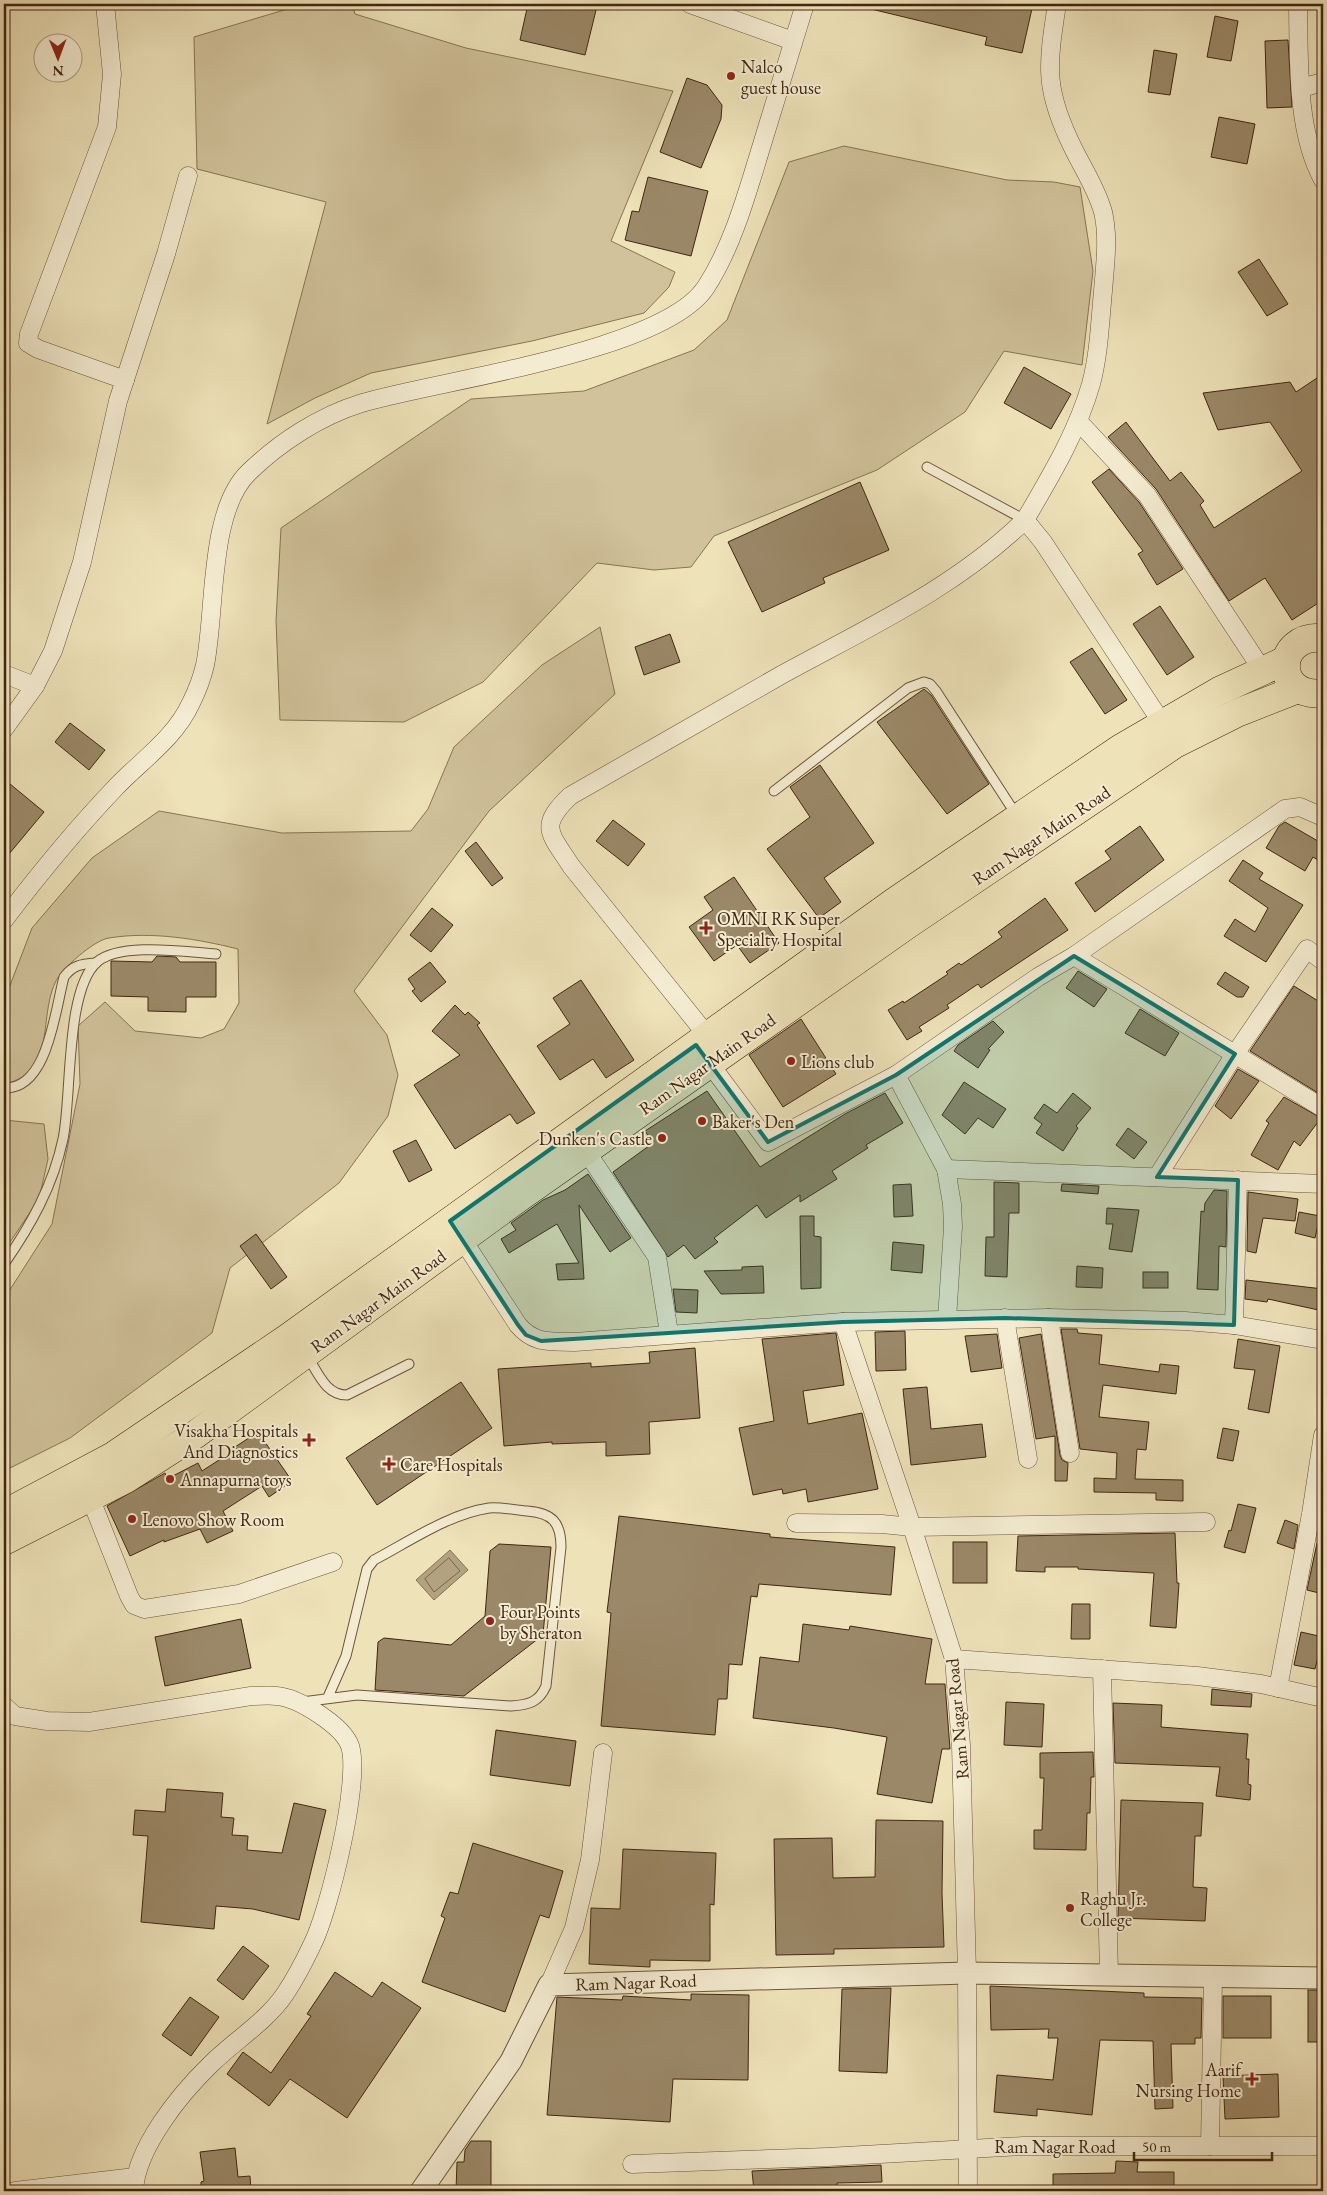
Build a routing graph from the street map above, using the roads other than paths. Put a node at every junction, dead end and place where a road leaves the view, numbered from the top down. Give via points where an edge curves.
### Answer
1 (104, 4) edge
2 (690, 4) edge
3 (805, 4) edge
4 (1057, 4) edge
5 (1298, 4) edge
6 (793, 42) junction
7 (1323, 82) edge
8 (1301, 88) junction
9 (188, 176) dead end
10 (1323, 180) edge
11 (125, 380) junction
12 (1078, 421) junction
13 (927, 467) dead end
14 (1025, 520) junction
15 (1323, 638) edge
16 (1274, 666) junction
17 (4, 674) edge
18 (35, 686) junction
19 (1310, 691) edge
20 (1162, 723) junction
21 (4, 729) edge
22 (774, 791) dead end
23 (1323, 817) edge
24 (1018, 818) junction
25 (4, 920) edge
26 (216, 954) dead end
27 (1074, 956) junction
28 (1323, 961) edge
29 (96, 963) junction
30 (709, 1050) junction
31 (1235, 1054) junction
32 (896, 1075) junction
33 (4, 1088) edge
34 (1323, 1108) edge
35 (586, 1151) junction
36 (946, 1169) junction
37 (1157, 1177) junction
38 (1238, 1180) junction
39 (1323, 1184) edge
40 (456, 1230) junction
41 (4, 1264) edge
42 (1005, 1318) junction
43 (1049, 1318) junction
44 (947, 1319) junction
45 (843, 1322) junction
46 (1234, 1325) junction
47 (668, 1333) junction
48 (1323, 1340) edge
49 (306, 1354) junction
50 (409, 1364) dead end
51 (1323, 1435) edge
52 (1070, 1453) dead end
53 (1028, 1459) dead end
54 (90, 1497) junction
55 (4, 1514) edge
56 (1206, 1522) dead end
57 (796, 1524) dead end
58 (912, 1527) junction
59 (4, 1541) edge
60 (333, 1562) dead end
61 (954, 1659) junction
62 (1102, 1670) junction
63 (1278, 1688) junction
64 (328, 1697) junction
65 (1323, 1698) edge
66 (300, 1702) junction
67 (4, 1706) edge
68 (603, 1753) dead end
69 (967, 1973) junction
70 (1109, 1975) junction
71 (1213, 1978) junction
72 (1323, 1978) edge
73 (549, 1985) junction
74 (1210, 2146) junction
75 (1323, 2146) edge
76 (967, 2147) junction
77 (632, 2164) dead end
78 (135, 2184) edge
79 (15, 2191) edge
80 (420, 2191) edge
81 (968, 2191) edge

1 - 11 street via 112,74 107,127 28,343
2 - 6 street
3 - 6 street
4 - 12 street via 1049,55 1052,97 1097,194 1106,229 1098,342 1091,384
5 - 8 street
6 - 25 street via 746,196 727,246 706,288 678,314 634,334 543,361 360,404 310,426 246,475 236,489 223,524 205,665 190,706 163,743 70,837
7 - 8 street
8 - 10 street via 1306,131
9 - 11 street
11 - 18 street via 82,562 53,651
12 - 14 street
12 - 16 street via 1147,495
13 - 14 lane
14 - 20 street via 1043,542
14 - 30 street via 1002,543 906,609 783,674 570,796 554,812 550,823 552,837
15 - 16 main road via 1311,637 1300,641
16 - 19 main road via 1286,671 1290,681
16 - 20 main road
17 - 18 street
18 - 21 street
19 - 30 main road, Ram Nagar Main Road via 1237,713 1175,744 907,924
20 - 24 main road
22 - 24 lane via 908,688 924,682 936,692
23 - 27 street via 1300,807 1285,809
24 - 30 main road via 894,902
26 - 29 lane via 158,950 118,953
27 - 31 street
27 - 32 street via 1038,977
28 - 31 street via 1307,949
29 - 33 lane via 70,968 64,976 38,1069 26,1083
29 - 41 lane via 77,1008 63,1137 51,1182 41,1206
30 - 32 street via 768,1142
30 - 35 main road, Ram Nagar Main Road
30 - 40 main road
31 - 34 street
31 - 37 street
32 - 36 street
35 - 40 main road, Ram Nagar Main Road
35 - 47 street via 657,1257
36 - 37 street
36 - 44 street via 953,1227
37 - 38 street
38 - 39 street
38 - 46 street
40 - 47 street via 526,1335 541,1341 575,1342
40 - 49 main road, Ram Nagar Main Road
40 - 55 main road via 286,1339 121,1451
42 - 43 street
42 - 44 street
42 - 53 street
43 - 46 street
43 - 52 street
44 - 45 street
45 - 47 street
45 - 58 street, Ram Nagar Road
46 - 48 street
49 - 50 lane via 330,1391 337,1395 347,1394
49 - 54 main road, Ram Nagar Main Road via 196,1434 126,1479
51 - 63 street
54 - 59 main road, Ram Nagar Main Road
54 - 60 street via 129,1596 134,1605 144,1609 239,1594
56 - 58 street
57 - 58 street
58 - 61 street, Ram Nagar Road
61 - 62 street
61 - 69 street, Ram Nagar Road via 964,1794
62 - 63 street via 1197,1676
62 - 70 street
63 - 65 street
64 - 64 lane via 346,1656 367,1569 374,1560 439,1525 475,1511 491,1508 534,1512 557,1524 561,1547 546,1686 536,1701 511,1706 389,1696
64 - 66 lane
66 - 67 street via 278,1696 251,1696 89,1722 15,1716
66 - 78 street via 334,1726 349,1745 353,1766 335,1872 313,1944 284,1996 210,2064 182,2096 140,2162
68 - 73 street via 585,1880 574,1928
69 - 70 street, Ram Nagar Road
69 - 73 street, Ram Nagar Road
69 - 76 street, Ram Nagar Road
70 - 71 street, Ram Nagar Road
71 - 72 street, Ram Nagar Road
71 - 74 street
73 - 80 street, Ram Nagar Road via 511,2061
74 - 75 street, Ram Nagar Road
74 - 76 street, Ram Nagar Road
76 - 77 street, Ram Nagar Road via 827,2157
76 - 81 street, Ram Nagar Road
78 - 79 street

